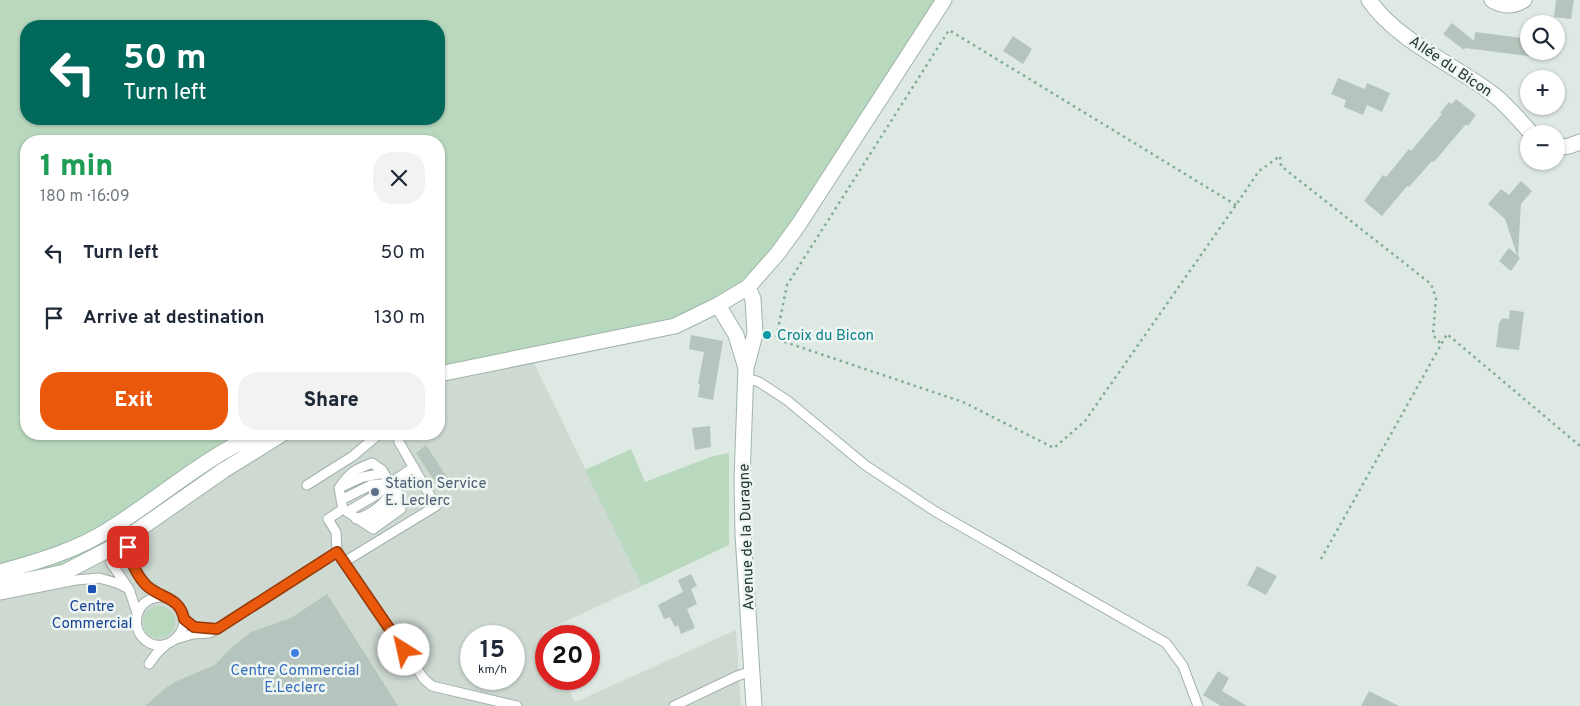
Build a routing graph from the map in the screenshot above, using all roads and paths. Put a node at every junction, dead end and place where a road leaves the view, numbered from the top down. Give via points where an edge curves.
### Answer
1 (944, 0) edge
2 (1369, 0) edge
3 (1492, 0) edge
4 (1524, 0) edge
5 (1523, 125) edge
6 (1580, 142) edge
7 (1565, 147) edge
8 (1236, 205) junction
9 (748, 287) junction
10 (718, 305) junction
11 (1441, 344) junction
12 (445, 373) edge
13 (746, 373) junction
14 (245, 440) edge
15 (272, 440) edge
16 (372, 440) edge
17 (399, 440) edge
18 (1580, 446) edge
19 (414, 467) junction
20 (308, 485) dead end
21 (394, 488) junction
22 (344, 507) junction
23 (356, 519) junction
24 (136, 532) junction
25 (107, 540) junction
26 (337, 552) junction
27 (128, 555) junction
28 (1321, 560) dead end
29 (344, 562) junction
30 (0, 572) edge
31 (0, 586) edge
32 (129, 589) junction
33 (0, 595) edge
34 (164, 597) junction
35 (137, 613) junction
36 (184, 619) junction
37 (217, 629) junction
38 (176, 639) junction
39 (149, 643) junction
40 (167, 644) junction
41 (752, 671) junction
42 (517, 706) edge
43 (674, 706) edge
44 (754, 706) edge
45 (1198, 706) edge

1 - 9 main road via 799,224
2 - 5 main road, Allée du Bicon via 1385,20 1495,96
3 - 4 main road via 1501,5
6 - 7 main road
8 - 8 path via 1085,421 1054,448 963,402 776,339 787,285 949,30
8 - 11 path via 1259,171 1280,156 1281,166 1431,284 1436,298 1433,335
9 - 10 main road
9 - 13 main road, Avenue de la Duragne via 753,299 755,334
10 - 12 main road via 676,326
10 - 13 main road, Avenue de la Duragne via 736,335
11 - 18 path via 1447,334
11 - 28 path
13 - 41 main road, Avenue de la Duragne via 742,488
13 - 45 lane via 788,401 865,465 936,512 1166,643 1183,666
14 - 25 main road via 203,463 112,528
15 - 24 main road
16 - 20 lane
17 - 19 lane
19 - 21 lane
19 - 29 lane via 436,506
21 - 22 lane
21 - 22 lane via 371,485
21 - 22 lane via 382,470 372,463 349,474 339,488
21 - 23 lane via 371,514
21 - 23 lane via 401,509 373,529
22 - 23 lane
22 - 26 lane via 328,519 336,532
24 - 25 main road
24 - 27 lane via 128,547
25 - 27 lane
25 - 30 main road
25 - 31 main road via 65,572
25 - 32 lane via 112,563
26 - 29 lane
26 - 37 lane
27 - 34 lane via 147,586
29 - 42 lane via 432,686
32 - 33 lane via 99,578
32 - 35 lane
34 - 35 lane via 148,600
34 - 36 lane via 176,602
35 - 39 lane via 139,633
36 - 37 lane via 194,627
36 - 38 lane via 184,626
37 - 38 lane
38 - 40 lane
39 - 40 lane
39 - 40 lane via 152,656 149,664
41 - 43 lane
41 - 44 main road, Avenue de la Duragne

